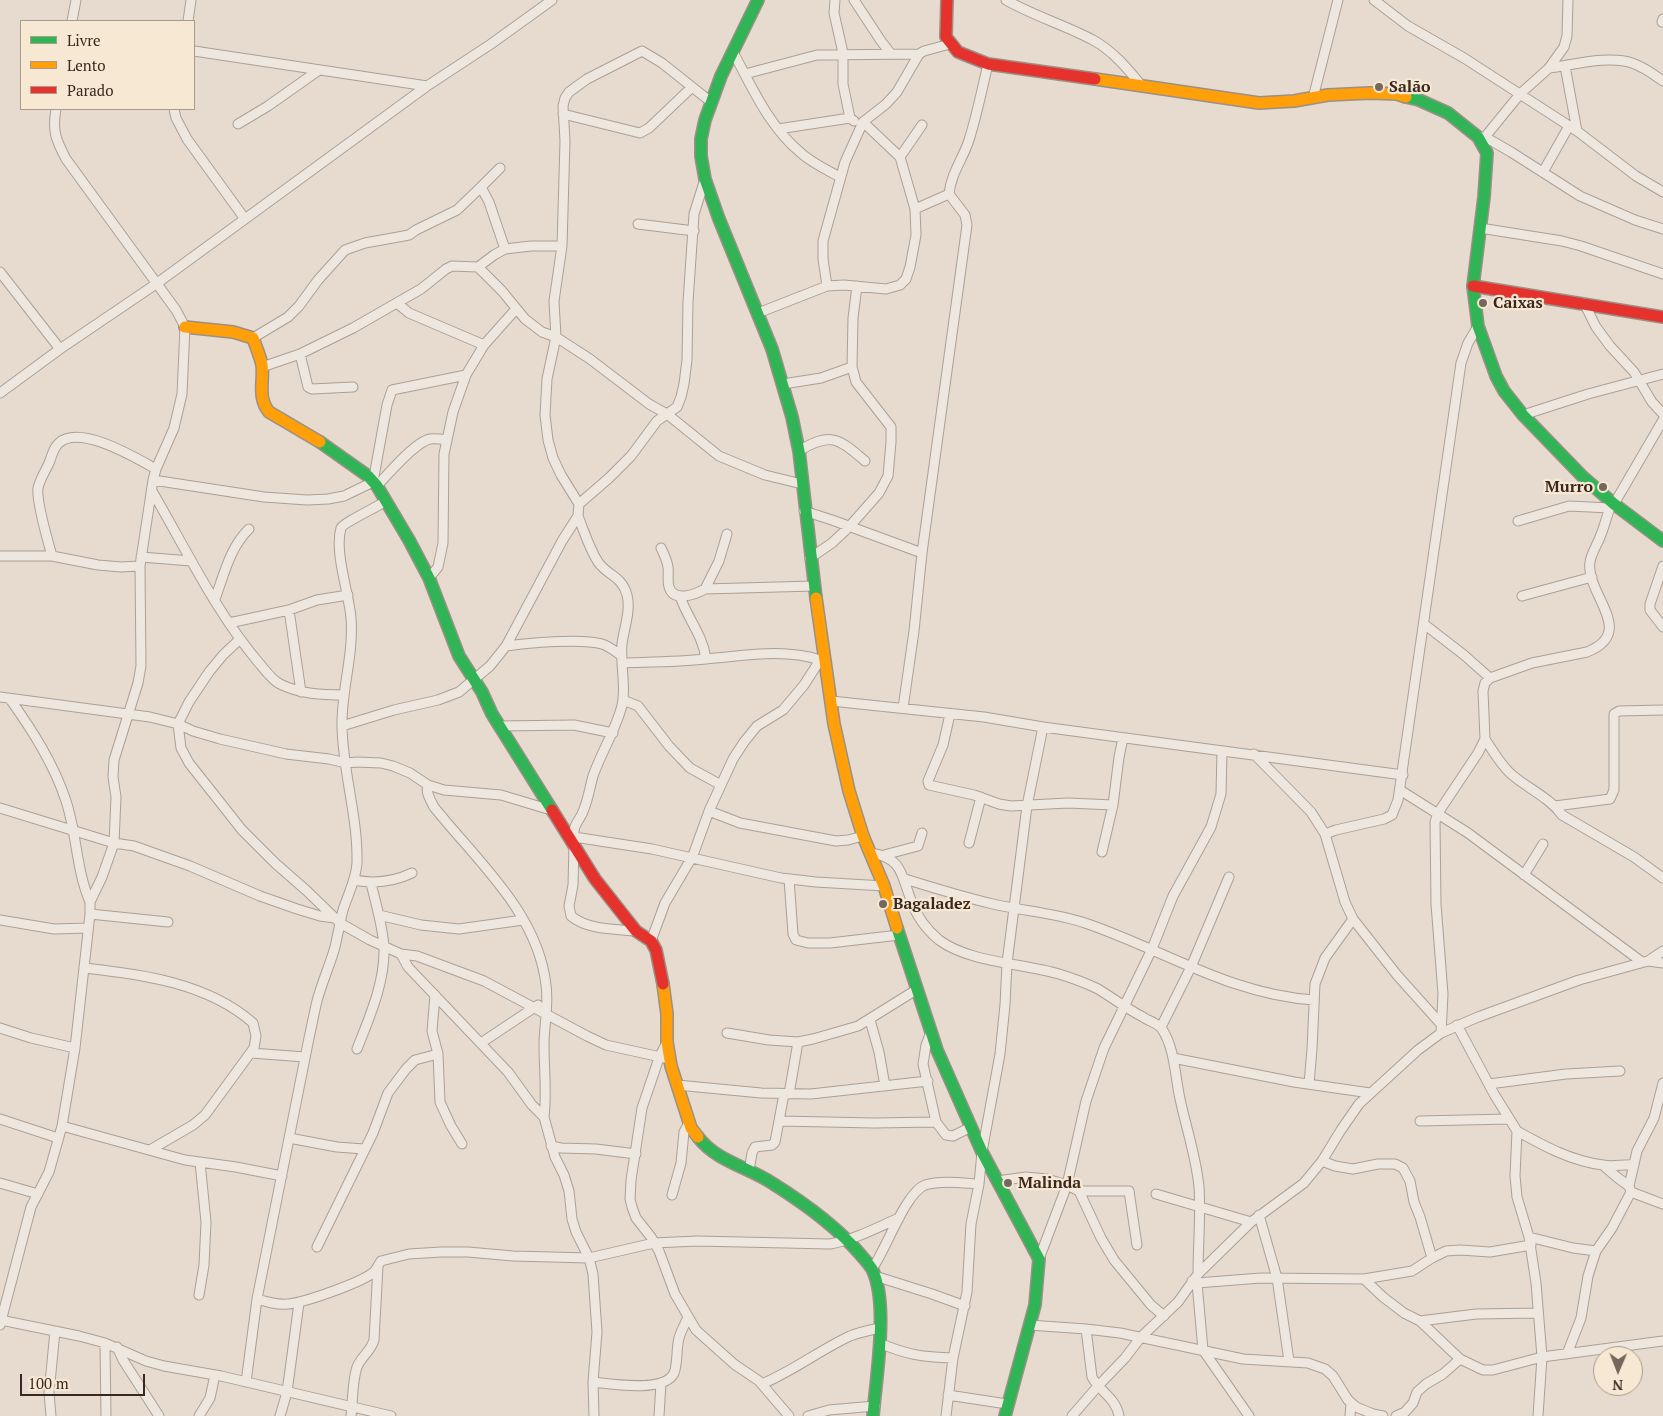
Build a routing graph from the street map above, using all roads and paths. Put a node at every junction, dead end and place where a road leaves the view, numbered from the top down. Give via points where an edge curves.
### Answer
1 (76, 0) edge
2 (191, 0) edge
3 (552, 0) edge
4 (758, 0) edge
5 (835, 0) edge
6 (854, 0) edge
7 (948, 0) edge
8 (1006, 0) edge
9 (1338, 0) edge
10 (1374, 0) edge
11 (1568, 0) edge
12 (72, 20) edge
13 (188, 20) edge
14 (950, 44) junction
15 (195, 51) edge
16 (733, 52) junction
17 (843, 53) junction
18 (891, 54) junction
19 (919, 54) junction
20 (988, 64) junction
21 (1566, 66) junction
22 (1549, 68) junction
23 (319, 70) junction
24 (746, 74) junction
25 (1663, 81) edge
26 (1141, 85) junction
27 (427, 86) junction
28 (691, 88) junction
29 (1520, 94) junction
30 (1313, 98) junction
31 (711, 102) junction
32 (56, 110) edge
33 (174, 110) edge
34 (563, 114) junction
35 (850, 118) junction
36 (238, 124) dead end
37 (862, 124) junction
38 (922, 125) dead end
39 (1573, 128) junction
40 (778, 129) junction
41 (1481, 137) junction
42 (900, 157) junction
43 (500, 168) dead end
44 (1543, 172) junction
45 (840, 177) junction
46 (705, 179) junction
47 (481, 187) junction
48 (1663, 192) edge
49 (949, 194) junction
50 (914, 209) junction
51 (245, 219) junction
52 (638, 224) dead end
53 (1480, 228) junction
54 (1663, 229) edge
55 (694, 231) junction
56 (562, 246) junction
57 (505, 250) junction
58 (478, 267) junction
59 (0, 272) edge
60 (1663, 274) edge
61 (156, 284) junction
62 (827, 286) junction
63 (857, 286) junction
64 (1473, 286) junction
65 (397, 303) junction
66 (1584, 303) junction
67 (516, 309) junction
68 (758, 313) junction
69 (1663, 317) edge
70 (1478, 326) junction
71 (185, 327) junction
72 (556, 337) junction
73 (253, 338) junction
74 (484, 345) junction
75 (60, 350) junction
76 (300, 354) junction
77 (262, 367) junction
78 (852, 367) junction
79 (1663, 374) edge
80 (466, 375) junction
81 (1639, 380) junction
82 (783, 384) junction
83 (353, 387) dead end
84 (0, 393) edge
85 (667, 414) junction
86 (1663, 414) edge
87 (1523, 415) junction
88 (1662, 425) edge
89 (446, 440) junction
90 (798, 451) junction
91 (865, 461) dead end
92 (156, 469) junction
93 (153, 480) junction
94 (375, 484) junction
95 (802, 484) junction
96 (152, 491) junction
97 (386, 501) junction
98 (579, 504) junction
99 (1612, 506) junction
100 (804, 511) junction
101 (578, 516) junction
102 (1518, 521) dead end
103 (849, 527) junction
104 (250, 529) dead end
105 (727, 534) dead end
106 (1663, 541) edge
107 (661, 548) dead end
108 (922, 553) junction
109 (0, 556) edge
110 (52, 556) junction
111 (810, 558) junction
112 (191, 561) junction
113 (141, 562) junction
114 (1663, 566) edge
115 (1592, 577) junction
116 (429, 578) junction
117 (814, 586) junction
118 (705, 590) junction
119 (348, 595) junction
120 (680, 596) junction
121 (1522, 596) dead end
122 (215, 599) junction
123 (289, 610) junction
124 (229, 623) junction
125 (1424, 624) junction
126 (1663, 627) edge
127 (240, 639) junction
128 (506, 646) junction
129 (622, 659) junction
130 (706, 659) junction
131 (822, 660) junction
132 (1490, 678) junction
133 (474, 679) junction
134 (301, 692) junction
135 (344, 695) junction
136 (0, 698) edge
137 (10, 699) junction
138 (623, 700) junction
139 (830, 701) junction
140 (903, 708) junction
141 (1663, 710) edge
142 (128, 714) junction
143 (950, 714) junction
144 (178, 724) junction
145 (342, 726) junction
146 (500, 726) junction
147 (1043, 727) junction
148 (613, 733) junction
149 (1123, 738) junction
150 (1486, 739) junction
151 (1222, 751) junction
152 (1254, 754) junction
153 (346, 763) junction
154 (1403, 775) junction
155 (428, 785) junction
156 (721, 785) junction
157 (1400, 790) junction
158 (981, 797) junction
159 (1113, 805) junction
160 (1028, 806) junction
161 (1555, 806) junction
162 (0, 808) edge
163 (551, 810) junction
164 (709, 811) junction
165 (1438, 813) junction
166 (72, 831) junction
167 (922, 833) dead end
168 (1325, 834) junction
169 (863, 836) junction
170 (572, 841) junction
171 (114, 843) junction
172 (969, 843) dead end
173 (1544, 844) dead end
174 (1102, 852) dead end
175 (871, 853) junction
176 (884, 855) junction
177 (692, 858) junction
178 (412, 873) dead end
179 (1524, 875) junction
180 (1230, 877) dead end
181 (1663, 878) edge
182 (789, 879) junction
183 (905, 879) junction
184 (354, 880) junction
185 (371, 883) junction
186 (884, 886) junction
187 (90, 902) junction
188 (1014, 908) junction
189 (90, 914) junction
190 (379, 914) junction
191 (1353, 919) junction
192 (0, 920) edge
193 (337, 920) junction
194 (523, 920) junction
195 (168, 922) dead end
196 (88, 928) junction
197 (636, 931) junction
198 (899, 935) junction
199 (651, 941) junction
200 (384, 946) junction
201 (1152, 949) junction
202 (1663, 951) edge
203 (400, 954) junction
204 (1645, 961) junction
205 (1006, 963) junction
206 (1663, 963) edge
207 (1191, 967) junction
208 (84, 968) junction
209 (916, 990) junction
210 (435, 995) junction
211 (546, 999) junction
212 (1314, 1000) junction
213 (1125, 1006) junction
214 (534, 1007) junction
215 (545, 1014) junction
216 (870, 1020) junction
217 (1440, 1023) junction
218 (1457, 1025) junction
219 (1161, 1026) junction
220 (0, 1028) edge
221 (931, 1032) junction
222 (727, 1033) dead end
223 (1441, 1033) junction
224 (798, 1042) junction
225 (481, 1043) junction
226 (75, 1048) junction
227 (357, 1049) dead end
228 (251, 1052) junction
229 (438, 1054) junction
230 (306, 1057) junction
231 (664, 1058) junction
232 (1173, 1058) junction
233 (1620, 1071) dead end
234 (928, 1081) junction
235 (1663, 1083) edge
236 (1309, 1084) junction
237 (1489, 1084) junction
238 (677, 1085) junction
239 (884, 1086) junction
240 (1370, 1093) junction
241 (787, 1094) junction
242 (544, 1117) junction
243 (0, 1119) edge
244 (1509, 1119) junction
245 (780, 1121) junction
246 (1420, 1121) dead end
247 (936, 1122) junction
248 (689, 1124) junction
249 (62, 1126) junction
250 (971, 1126) junction
251 (1517, 1131) junction
252 (58, 1138) junction
253 (289, 1138) junction
254 (462, 1144) dead end
255 (551, 1146) junction
256 (364, 1149) junction
257 (150, 1150) junction
258 (982, 1152) junction
259 (636, 1154) junction
260 (1322, 1161) junction
261 (200, 1162) junction
262 (1634, 1165) junction
263 (1604, 1166) junction
264 (749, 1172) junction
265 (282, 1176) junction
266 (997, 1181) junction
267 (0, 1183) edge
268 (979, 1184) junction
269 (1067, 1185) junction
270 (1630, 1189) junction
271 (1079, 1191) junction
272 (38, 1194) junction
273 (1156, 1194) dead end
274 (672, 1195) dead end
275 (1663, 1204) edge
276 (1199, 1206) junction
277 (1259, 1216) junction
278 (899, 1218) junction
279 (1251, 1222) junction
280 (848, 1240) junction
281 (1530, 1241) junction
282 (654, 1244) junction
283 (1137, 1245) dead end
284 (317, 1247) dead end
285 (1596, 1251) junction
286 (589, 1258) junction
287 (1432, 1258) junction
288 (1039, 1259) junction
289 (378, 1266) junction
290 (873, 1273) junction
291 (1277, 1278) junction
292 (1196, 1279) junction
293 (1364, 1279) junction
294 (200, 1294) dead end
295 (257, 1299) junction
296 (299, 1303) junction
297 (965, 1306) junction
298 (1538, 1313) junction
299 (1164, 1316) junction
300 (688, 1317) junction
301 (1420, 1320) junction
302 (0, 1321) edge
303 (1029, 1325) junction
304 (880, 1328) junction
305 (1086, 1329) junction
306 (55, 1331) junction
307 (1141, 1337) junction
308 (1663, 1341) edge
309 (105, 1343) junction
310 (878, 1343) junction
311 (117, 1348) junction
312 (1202, 1350) junction
313 (1567, 1354) junction
314 (1542, 1357) junction
315 (953, 1358) junction
316 (1460, 1359) junction
317 (1289, 1361) junction
318 (215, 1375) junction
319 (246, 1382) junction
320 (593, 1382) junction
321 (661, 1383) junction
322 (762, 1384) junction
323 (1098, 1386) junction
324 (287, 1392) junction
325 (948, 1396) junction
326 (1351, 1403) junction
327 (1007, 1404) junction
328 (352, 1406) junction
329 (874, 1411) edge
330 (1248, 1415) edge
331 (51, 1416) edge
332 (106, 1416) edge
333 (160, 1416) edge
334 (199, 1416) edge
335 (280, 1416) edge
336 (351, 1416) edge
337 (391, 1416) edge
338 (594, 1416) edge
339 (659, 1416) edge
340 (789, 1416) edge
341 (808, 1416) edge
342 (946, 1416) edge
343 (1005, 1416) edge
344 (1072, 1416) edge
345 (1119, 1416) edge
346 (1350, 1416) edge
347 (1383, 1416) edge
348 (1396, 1416) edge
349 (1538, 1416) edge
350 (1549, 1416) edge

1 - 12 street
2 - 13 street
3 - 27 street
4 - 16 street
5 - 17 street via 834,13
6 - 18 street
7 - 14 street via 946,37
8 - 26 street via 1093,40 1124,64
9 - 30 street
10 - 29 street via 1408,26
11 - 22 street via 1564,47
14 - 19 street
14 - 20 street via 958,52
15 - 23 street
16 - 24 street
16 - 31 street
17 - 18 street
17 - 24 street via 817,55
17 - 35 street via 843,84
18 - 19 street
19 - 37 street via 897,92
20 - 26 street
20 - 49 street via 969,141 953,176
21 - 22 street
21 - 25 street via 1617,60 1630,62
21 - 39 street
22 - 29 street
23 - 27 street
23 - 36 street
24 - 40 street
26 - 30 street via 1259,103
27 - 51 street
28 - 31 street
28 - 34 street via 640,133
28 - 34 street via 642,51 601,71 569,92 564,98
29 - 39 street
29 - 41 street
30 - 41 street via 1397,94 1448,113
31 - 46 street via 701,139
32 - 61 street via 55,136 66,159
33 - 51 street via 187,140
34 - 56 street
35 - 37 street
35 - 40 street
37 - 42 street
37 - 45 street
38 - 42 street
39 - 44 street
39 - 48 street via 1636,176
40 - 45 street via 801,154
41 - 44 street
41 - 53 street via 1486,153
42 - 50 street
43 - 47 street
44 - 54 street via 1580,196
45 - 62 street via 823,241
46 - 55 street via 694,214
46 - 68 street
47 - 57 street
47 - 73 street via 456,210 409,236 378,240 345,250 288,317
49 - 50 street
49 - 108 street via 966,215 967,224
50 - 63 street via 916,235 906,279 900,285 886,289
51 - 61 street
52 - 55 street
53 - 60 street via 1562,241
53 - 64 street
55 - 85 street via 684,384 677,407
56 - 57 street
56 - 72 street via 554,301
57 - 58 street
58 - 65 street via 452,266 421,290
58 - 67 street
59 - 75 street
61 - 71 street
61 - 75 street
62 - 63 street
62 - 68 street
63 - 78 street
64 - 66 street
64 - 70 street
65 - 74 street via 409,313
65 - 76 street
66 - 69 street
66 - 81 street via 1596,327
67 - 72 street via 542,332
67 - 74 street
68 - 82 street
70 - 87 street via 1496,376
70 - 125 street via 1461,363
71 - 73 street via 233,332
71 - 92 street via 178,414
72 - 85 street
72 - 98 street via 545,395 548,440 561,475
73 - 77 street
74 - 80 street
75 - 84 street
76 - 77 street
76 - 83 street via 308,387
77 - 94 street via 264,407 317,438
78 - 82 street via 822,378
78 - 103 street via 856,382 892,432 890,463 884,485
79 - 81 street
80 - 89 street
80 - 94 street via 392,390
81 - 86 street
81 - 87 street
82 - 90 street
85 - 95 street via 719,456
85 - 98 street via 648,431 631,456
87 - 99 street
88 - 99 street
89 - 94 street via 434,438 423,442
89 - 116 street via 444,543 438,567
90 - 91 street via 809,444 832,440 844,444
90 - 95 street
92 - 93 street
92 - 110 street via 91,439 76,437 60,442 38,490
93 - 94 street via 254,496 307,500 344,496
93 - 96 street
94 - 97 street
95 - 100 street
96 - 112 street
96 - 113 street
97 - 116 street
97 - 119 street via 341,529 341,556
98 - 101 street
99 - 102 street via 1570,506
99 - 106 street
99 - 115 street via 1590,562
100 - 103 street
100 - 111 street
101 - 128 street
101 - 129 street via 599,564 619,579 625,588 628,610
103 - 108 street
103 - 111 street
104 - 122 street via 234,547
105 - 118 street
107 - 120 street via 668,568 669,587
108 - 140 street
109 - 110 street
110 - 113 street via 121,567
111 - 117 street
112 - 113 street
112 - 122 street
113 - 142 street via 141,666
114 - 126 street via 1650,610
115 - 121 street
115 - 132 street via 1609,618 1607,638 1600,645 1587,652 1532,663
116 - 133 street via 455,646
117 - 118 street
117 - 131 street
118 - 120 street
119 - 123 street via 306,603
119 - 135 street via 352,631
120 - 130 street via 704,646
122 - 124 street
123 - 124 street
123 - 134 street
124 - 127 street
125 - 132 street
125 - 154 street
127 - 134 street via 276,681
127 - 144 street via 204,678
128 - 129 street via 594,642 606,646
128 - 133 street
129 - 130 street via 673,662
129 - 138 street
130 - 131 street via 768,653 796,654
131 - 139 street
131 - 156 street via 783,710 757,726 744,742
132 - 150 street via 1482,691
133 - 145 street via 459,692 438,700
133 - 146 street
134 - 135 street
135 - 145 street
136 - 137 street
137 - 142 street
137 - 166 street via 55,772
138 - 148 street
138 - 156 street via 638,706 690,768
139 - 140 street
139 - 169 street via 849,791
140 - 143 street
141 - 161 street via 1619,711 1614,714 1614,790 1610,799
142 - 144 street
142 - 171 street via 114,760
143 - 147 street
143 - 158 street via 929,785
144 - 153 street via 255,747
144 - 193 street via 181,748 189,762 242,830
145 - 153 street
146 - 148 street via 574,725
146 - 163 street
147 - 149 street
147 - 160 street
148 - 170 street via 574,828
149 - 151 street
149 - 159 street
150 - 161 street via 1511,774
150 - 165 street
151 - 152 street
151 - 201 street via 1221,794 1211,827 1173,896
152 - 154 street
152 - 168 street via 1311,812
153 - 155 street via 370,762 393,766
153 - 184 street via 356,841
154 - 157 street
155 - 163 street via 456,792 501,795
155 - 194 street via 434,808 513,903
156 - 164 street
157 - 165 street
157 - 168 street via 1392,815
158 - 160 street via 1000,804
158 - 172 street
159 - 160 street via 1068,803
159 - 174 street
160 - 188 street
161 - 181 street via 1562,815
162 - 166 street
163 - 170 street
164 - 169 street via 740,822 829,840
164 - 177 street
165 - 179 street
165 - 217 street via 1434,833 1443,994
166 - 171 street
166 - 187 street
167 - 176 street via 918,846
168 - 191 street
169 - 175 street
170 - 177 street via 652,849
170 - 197 street via 595,879
170 - 197 street via 571,916 579,923
171 - 187 street
171 - 193 street via 134,846 260,896
173 - 179 street
175 - 176 street
175 - 186 street
176 - 183 street via 893,861
177 - 182 street
177 - 199 street via 665,903
178 - 185 street via 400,879
179 - 204 street
180 - 207 street
182 - 186 street
182 - 198 street via 796,940 830,943
183 - 188 street
183 - 205 street via 917,914 940,940 968,953
184 - 185 street
184 - 193 street
185 - 190 street
186 - 198 street
187 - 189 street
188 - 201 street via 1078,921
188 - 205 street
189 - 195 street
189 - 196 street
190 - 194 street via 421,925 459,929
190 - 200 street
191 - 212 street via 1325,958 1315,984
191 - 217 street
192 - 196 street via 54,929
193 - 200 street
193 - 230 street
194 - 211 street via 540,955
196 - 208 street
197 - 199 street
198 - 209 street
199 - 231 street via 662,970 667,1014
200 - 203 street
200 - 227 street via 379,985
201 - 207 street
201 - 213 street
202 - 204 street
203 - 210 street
203 - 214 street via 417,956 463,972
204 - 206 street
204 - 218 street via 1579,980
205 - 213 street via 1058,974 1096,988
205 - 258 street via 1000,1054
207 - 212 street via 1269,994
207 - 219 street
208 - 226 street
208 - 228 street via 150,977 215,998 253,1023 256,1036
209 - 216 street
209 - 221 street
210 - 225 street
210 - 229 street via 432,1031
211 - 214 street
211 - 215 street
212 - 236 street
213 - 219 street
213 - 269 street via 1104,1048 1086,1100
214 - 215 street
214 - 225 street
215 - 231 street via 606,1045
215 - 242 street
216 - 224 street
216 - 239 street
217 - 223 street
218 - 223 street
218 - 237 street
219 - 232 street
220 - 226 street
221 - 234 street via 923,1064
221 - 250 street
222 - 224 street
223 - 240 street
224 - 241 street
225 - 242 street
226 - 249 street
228 - 230 street
228 - 257 street via 205,1115 193,1126
229 - 254 street via 440,1102
229 - 256 street via 416,1060 402,1074 385,1099
230 - 253 street
231 - 238 street
231 - 259 street via 642,1108
232 - 236 street
232 - 276 street via 1197,1171
233 - 237 street
234 - 239 street
234 - 247 street
235 - 262 street via 1654,1118 1637,1151
236 - 240 street
237 - 244 street
238 - 241 street
238 - 248 street
239 - 241 street
240 - 260 street
241 - 245 street
242 - 255 street
243 - 252 street
244 - 246 street
244 - 251 street
245 - 247 street
245 - 264 street via 775,1142 755,1147
247 - 250 street via 946,1135 953,1136
248 - 264 street via 704,1145
248 - 274 street via 684,1132 681,1162
249 - 252 street
249 - 257 street
250 - 258 street
251 - 263 street via 1562,1154
251 - 281 street via 1517,1196
252 - 272 street
253 - 256 street
253 - 265 street
255 - 259 street
255 - 286 street via 569,1191 576,1232
256 - 284 street
257 - 261 street
258 - 266 street
258 - 268 street
259 - 282 street via 630,1199 636,1218
260 - 277 street via 1304,1183
260 - 287 street via 1353,1169 1378,1164 1395,1164 1403,1168 1410,1181
261 - 265 street
261 - 294 street via 206,1222
262 - 263 street
262 - 270 street
263 - 270 street
264 - 280 street via 799,1200
265 - 295 street
266 - 269 street via 1026,1177
266 - 288 street
267 - 272 street
268 - 278 street via 918,1188
268 - 297 street via 971,1224
269 - 271 street
269 - 288 street
270 - 275 street
270 - 285 street via 1612,1228
271 - 283 street via 1129,1191
271 - 299 street via 1114,1260
272 - 302 street
273 - 276 street
276 - 279 street
276 - 292 street
277 - 279 street
277 - 291 street
278 - 280 street
278 - 290 street
279 - 292 street
280 - 282 street via 830,1244
280 - 290 street
281 - 285 street
281 - 287 street via 1490,1252 1460,1250
281 - 298 street
282 - 286 street
282 - 300 street
285 - 313 street via 1581,1318
286 - 289 street via 441,1252 395,1257 381,1261
286 - 320 street via 596,1316
287 - 293 street via 1412,1271
288 - 303 street via 1035,1305
289 - 296 street via 363,1278
289 - 328 street via 374,1340 357,1369
290 - 297 street
290 - 304 street via 879,1295
291 - 292 street
291 - 293 street
291 - 317 street
292 - 299 street
292 - 312 street
293 - 301 street via 1404,1313
295 - 296 street via 274,1304
295 - 319 street
296 - 324 street
297 - 315 street
298 - 301 street via 1476,1314
298 - 314 street
299 - 307 street
300 - 321 street via 679,1337 674,1372
300 - 322 street via 696,1330
301 - 316 street
302 - 306 street
303 - 305 street
303 - 327 street
304 - 310 street
304 - 322 street via 852,1335 811,1356 786,1374
305 - 307 street
305 - 323 street via 1092,1378
306 - 309 street
306 - 331 street
307 - 312 street
307 - 323 street
308 - 313 street
309 - 311 street
309 - 332 street
310 - 315 street via 920,1357
310 - 329 street
311 - 318 street via 164,1366
311 - 333 street
312 - 317 street via 1242,1359
312 - 330 street
313 - 314 street
314 - 316 street via 1493,1370 1483,1370
314 - 349 street
315 - 325 street
316 - 348 street via 1417,1392 1413,1403
317 - 326 street via 1324,1369 1333,1376
318 - 319 street
318 - 334 street via 210,1398
319 - 324 street
320 - 321 street via 622,1385
320 - 338 street
321 - 339 street
322 - 340 street
323 - 344 street
323 - 345 street via 1115,1404
324 - 328 street
324 - 335 street
325 - 327 street
325 - 342 street
326 - 346 street
326 - 347 street
327 - 343 street
328 - 336 street
328 - 337 street
329 - 341 street via 829,1410
349 - 350 street

